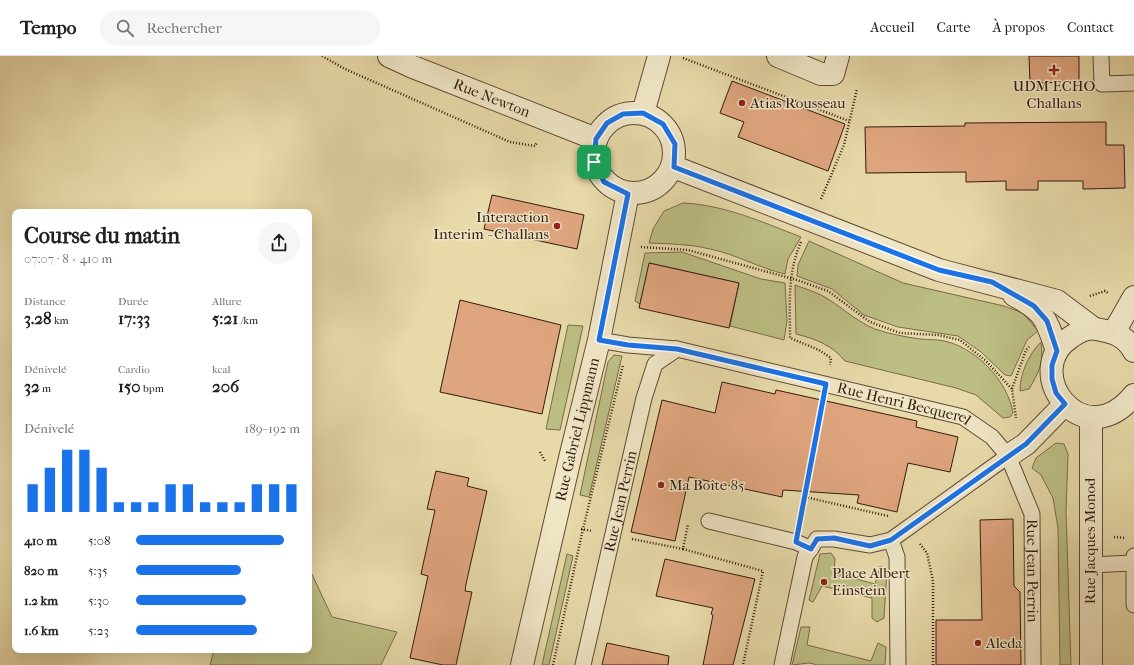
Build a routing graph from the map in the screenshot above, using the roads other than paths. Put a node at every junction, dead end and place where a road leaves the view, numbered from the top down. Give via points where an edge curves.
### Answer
1 (389, 56) edge
2 (659, 56) edge
3 (778, 56) edge
4 (838, 56) edge
5 (1101, 56) edge
6 (1134, 83) edge
7 (643, 113) junction
8 (596, 139) junction
9 (674, 167) junction
10 (628, 194) junction
11 (992, 282) junction
12 (1134, 297) edge
13 (1103, 330) junction
14 (599, 340) junction
15 (677, 349) junction
16 (1057, 351) junction
17 (1134, 351) edge
18 (1134, 395) edge
19 (1065, 404) junction
20 (1091, 417) junction
21 (1008, 456) junction
22 (709, 521) dead end
23 (891, 540) junction
24 (811, 549) junction
25 (1134, 560) edge
26 (1090, 564) junction
27 (1134, 605) edge
28 (522, 665) edge
29 (583, 665) edge
30 (782, 665) edge
31 (898, 665) edge
32 (1033, 665) edge
33 (1091, 665) edge

1 - 8 street, Rue Newton
2 - 7 street
3 - 4 street via 821,74 833,74
5 - 6 lane via 1102,84
7 - 8 street via 623,114 607,123
7 - 9 street via 663,124 675,144
8 - 10 street via 594,162 604,182
9 - 10 street via 662,184 645,194
9 - 11 street via 939,270
10 - 14 street, Rue Gabriel Lippmann
11 - 13 street via 1058,300
11 - 16 street via 1034,306 1041,313 1047,321
12 - 13 street
13 - 16 street via 1079,332 1066,340
13 - 17 street via 1123,338
14 - 15 lane, Rue Henri Becquerel
14 - 28 street, Rue Gabriel Lippmann
15 - 21 lane, Rue Henri Becquerel via 963,417 992,437
15 - 29 lane, Rue Jean Perrin via 655,364 644,398
16 - 19 street via 1052,365 1052,379 1056,393
18 - 20 street via 1124,408 1108,416
19 - 20 street via 1077,413
19 - 21 street via 1026,444
20 - 26 street, Rue Jacques Monod
21 - 23 lane
21 - 32 lane, Rue Jean Perrin via 1032,514
22 - 24 lane via 796,542
23 - 24 lane via 870,546 834,538 817,539
23 - 31 lane via 897,557
24 - 30 lane via 805,558
25 - 26 lane
25 - 27 lane
26 - 33 street, Rue Jacques Monod

